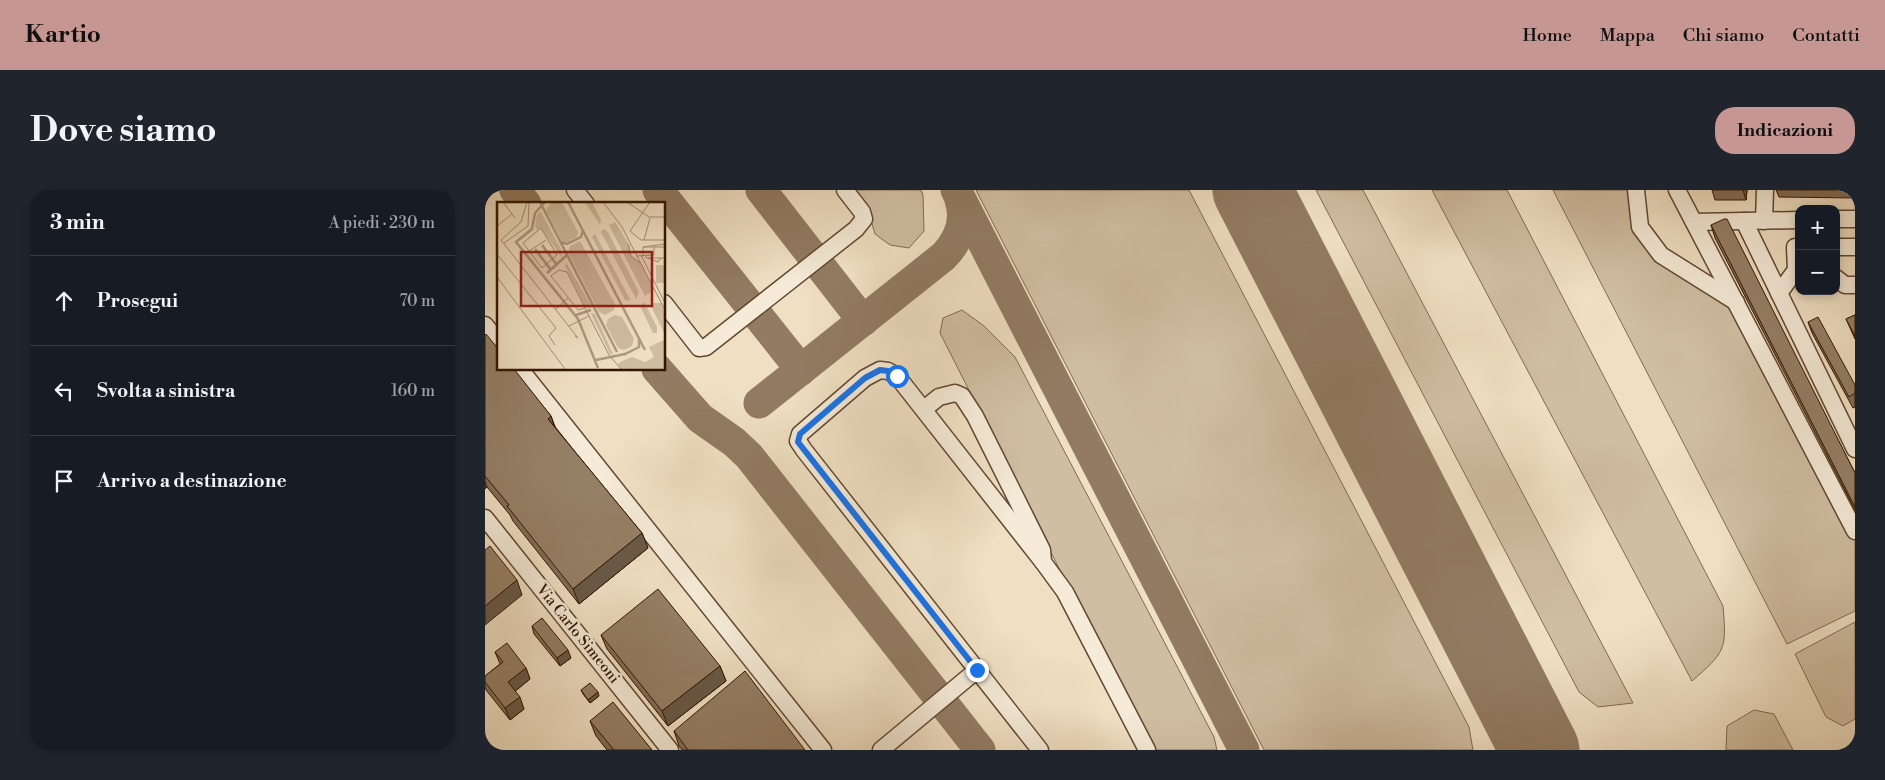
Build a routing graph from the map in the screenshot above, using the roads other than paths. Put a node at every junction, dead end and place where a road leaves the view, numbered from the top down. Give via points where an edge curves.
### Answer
1 (575, 190) edge
2 (845, 190) edge
3 (1636, 190) edge
4 (1677, 190) edge
5 (1765, 190) edge
6 (584, 202) edge
7 (1840, 219) edge
8 (1855, 219) edge
9 (1795, 220) edge
10 (1744, 221) junction
11 (1764, 221) junction
12 (1694, 222) junction
13 (1840, 247) edge
14 (1855, 247) edge
15 (1797, 250) edge
16 (1840, 281) edge
17 (1855, 284) edge
18 (1779, 293) junction
19 (1737, 303) junction
20 (665, 304) edge
21 (521, 370) edge
22 (923, 409) junction
23 (1855, 449) edge
24 (485, 518) edge
25 (1855, 531) edge
26 (1043, 562) junction
27 (977, 670) junction
28 (670, 750) edge
29 (823, 750) edge
30 (881, 750) edge
31 (1040, 750) edge
32 (1147, 750) edge

1 - 6 lane
2 - 20 lane via 864,219 707,347 699,348
3 - 19 lane via 1640,227 1661,255
4 - 12 lane
5 - 11 lane
7 - 8 lane
9 - 11 lane
10 - 11 lane
10 - 12 lane
10 - 18 lane
12 - 19 lane
13 - 14 lane
15 - 18 lane via 1795,270
16 - 17 lane
18 - 23 lane
19 - 25 lane
21 - 29 lane
22 - 26 lane
22 - 26 lane via 939,397 955,393 962,396 1042,550
22 - 27 lane via 897,376 880,370 865,378 800,434 798,442
24 - 28 lane, Via Carlo Simeoni
26 - 32 lane via 1065,592
27 - 30 lane
27 - 31 lane

